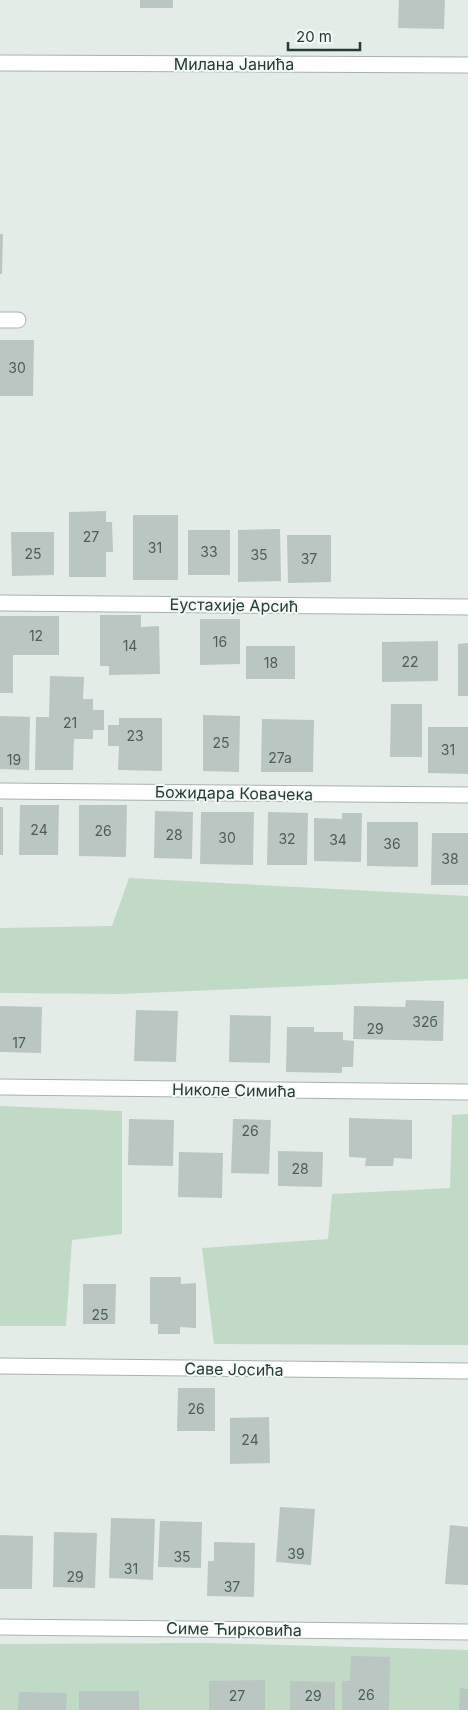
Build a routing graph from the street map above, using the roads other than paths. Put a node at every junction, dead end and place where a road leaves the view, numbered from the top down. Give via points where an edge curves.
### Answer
1 (0, 63) edge
2 (468, 65) edge
3 (0, 320) edge
4 (18, 320) dead end
5 (0, 603) edge
6 (468, 607) edge
7 (0, 791) edge
8 (468, 795) edge
9 (0, 1087) edge
10 (468, 1092) edge
11 (0, 1366) edge
12 (468, 1371) edge
13 (0, 1627) edge
14 (468, 1632) edge

1 - 2 street, Милана Јанића
3 - 4 street
5 - 6 street, Еустахије Арсић
7 - 8 street, Божидара Ковачека
9 - 10 street, Николе Симића
11 - 12 street, Саве Јосића
13 - 14 street, Симе Ћирковића

